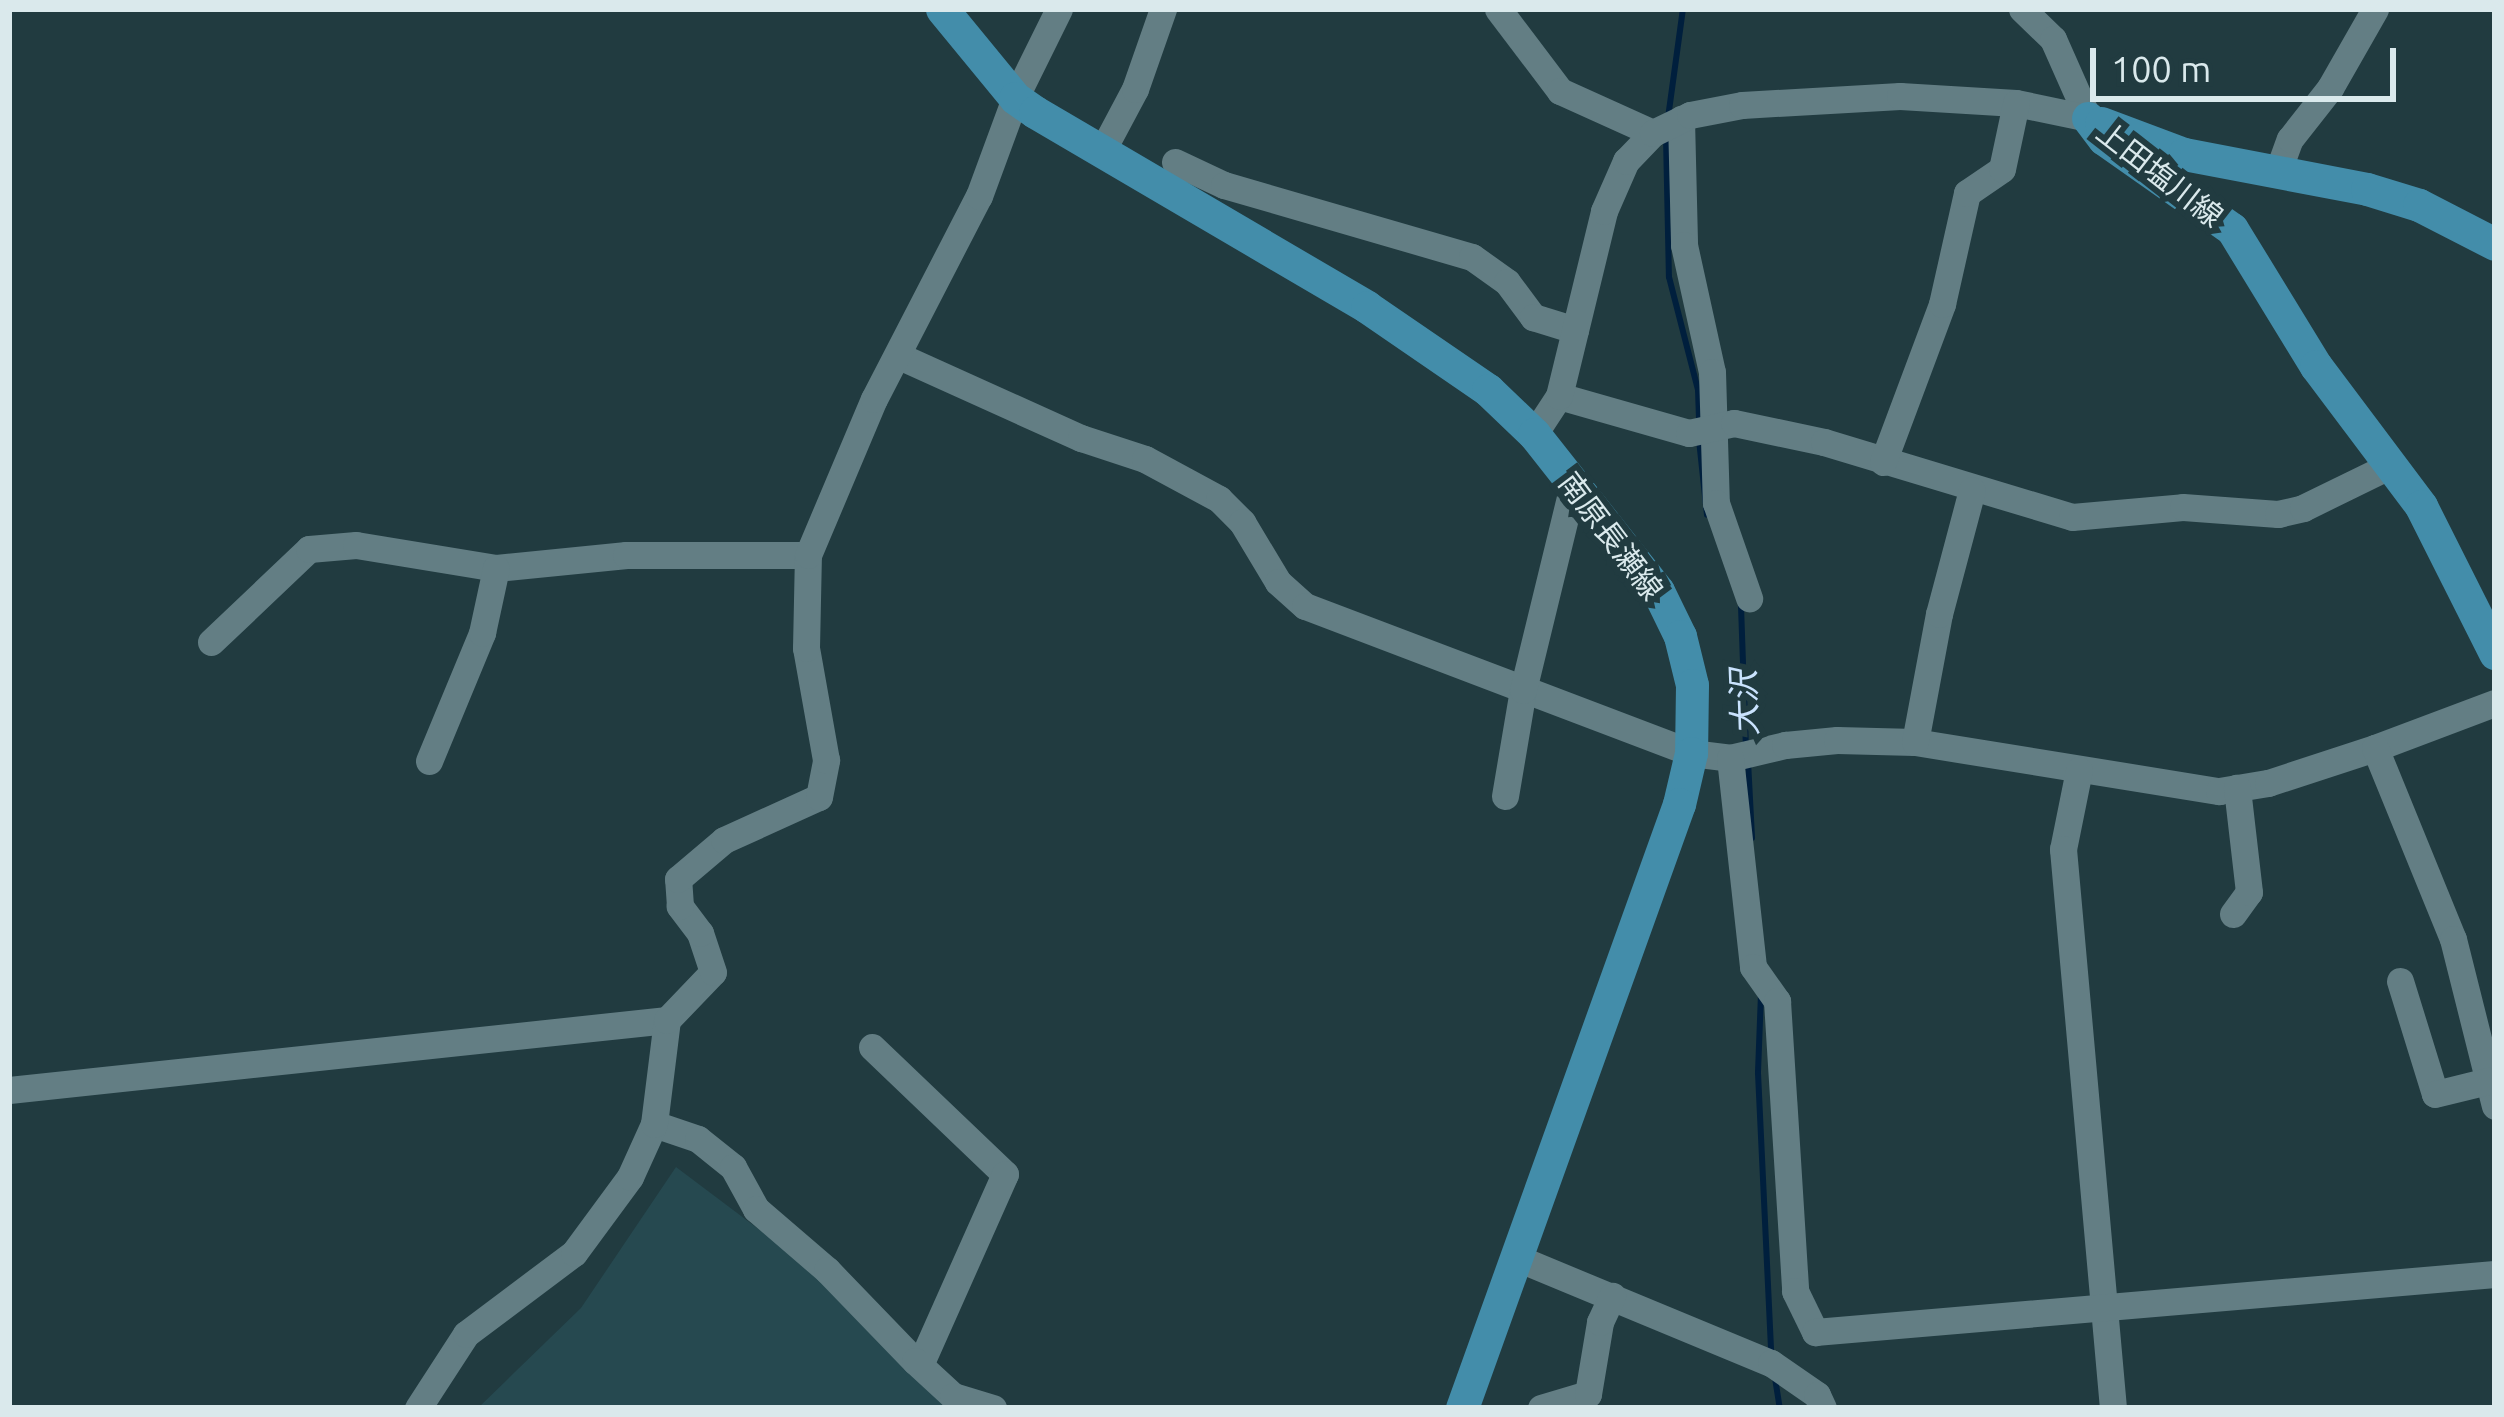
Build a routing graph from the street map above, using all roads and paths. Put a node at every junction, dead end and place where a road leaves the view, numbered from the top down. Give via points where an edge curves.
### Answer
1 (942, 9) edge
2 (1059, 9) edge
3 (1163, 9) edge
4 (2375, 9) edge
5 (1504, 11) edge
6 (2030, 11) edge
7 (1015, 98) junction
8 (2016, 103) junction
9 (2088, 118) junction
10 (1681, 119) junction
11 (1653, 133) junction
12 (1101, 154) junction
13 (1175, 162) dead end
14 (2277, 174) junction
15 (2495, 244) edge
16 (1575, 329) junction
17 (899, 356) junction
18 (1559, 396) junction
19 (1717, 427) junction
20 (1534, 434) junction
21 (1883, 462) junction
22 (2387, 467) junction
23 (1573, 485) junction
24 (1972, 490) junction
25 (808, 555) junction
26 (496, 568) junction
27 (1749, 598) dead end
28 (211, 642) dead end
29 (2495, 653) edge
30 (1523, 690) junction
31 (2495, 703) edge
32 (1915, 742) junction
33 (2375, 748) junction
34 (1691, 753) junction
35 (1730, 758) junction
36 (429, 761) dead end
37 (2079, 770) junction
38 (2237, 788) junction
39 (1504, 796) dead end
40 (2233, 914) dead end
41 (2400, 981) dead end
42 (667, 1020) junction
43 (872, 1047) dead end
44 (9, 1090) edge
45 (2492, 1094) edge
46 (654, 1124) junction
47 (1517, 1258) junction
48 (2495, 1274) edge
49 (1612, 1297) junction
50 (2105, 1308) junction
51 (1815, 1332) junction
52 (920, 1365) junction
53 (1793, 1378) junction
54 (418, 1408) edge
55 (993, 1408) edge
56 (1462, 1408) edge
57 (1541, 1408) edge
58 (1822, 1408) edge
59 (2113, 1408) edge

1 - 7 main road, 南原長瀬線
2 - 7 street
3 - 12 street via 1136,89
4 - 14 street via 2290,139
5 - 11 street via 1559,91
6 - 9 street via 2053,39
7 - 12 main road, 南原長瀬線
7 - 17 street via 979,196
8 - 9 street
8 - 10 street via 1900,95 1742,105
8 - 21 street via 2002,169 1967,193 1942,304
9 - 14 main road, 上田塩川線 via 2184,154
9 - 22 main road, 上田塩川線 via 2104,139 2231,230
10 - 11 street
10 - 19 street via 1684,245
11 - 16 street via 1626,161 1604,211
12 - 20 main road, 南原長瀬線 via 1367,307 1488,390
13 - 16 street via 1224,184 1472,257 1507,281 1533,317
14 - 15 main road, 上田塩川線 via 2419,205
16 - 18 street
17 - 25 street
17 - 30 street via 1145,459 1219,500 1305,606
18 - 19 street via 1689,433
18 - 20 street
19 - 21 street via 1734,423
19 - 27 street via 1716,503
20 - 23 main road, 南原長瀬線
21 - 24 street
22 - 24 street via 2278,514 2183,507 2072,517
22 - 29 main road, 上田塩川線 via 2421,506
23 - 30 street
23 - 34 main road, 南原長瀬線 via 1658,591 1680,636 1692,686
24 - 32 street
25 - 26 street via 626,555
25 - 42 street via 806,648 826,760 819,797 724,840 678,879 680,906 713,972
26 - 28 street via 356,545 309,549
26 - 36 street via 482,633
30 - 34 street
30 - 39 street
31 - 33 street
32 - 35 street via 1802,743
32 - 37 street
33 - 38 street
33 - 45 street via 2453,939
34 - 35 street
34 - 47 main road, 南原長瀬線 via 1666,844
35 - 51 street via 1753,967 1777,1001 1795,1291
37 - 38 street
37 - 50 street via 2063,849
38 - 40 street via 2249,892
41 - 45 street via 2435,1094
42 - 44 street
42 - 46 street
43 - 52 street via 1005,1174
46 - 52 street via 698,1139 733,1167 756,1208
46 - 54 street via 630,1178 574,1253 466,1334
47 - 49 street
47 - 56 main road, 南原長瀬線
48 - 50 street
49 - 53 street
49 - 57 street via 1588,1394
50 - 51 street
50 - 59 street
51 - 53 street
52 - 55 street via 953,1396
53 - 58 street

